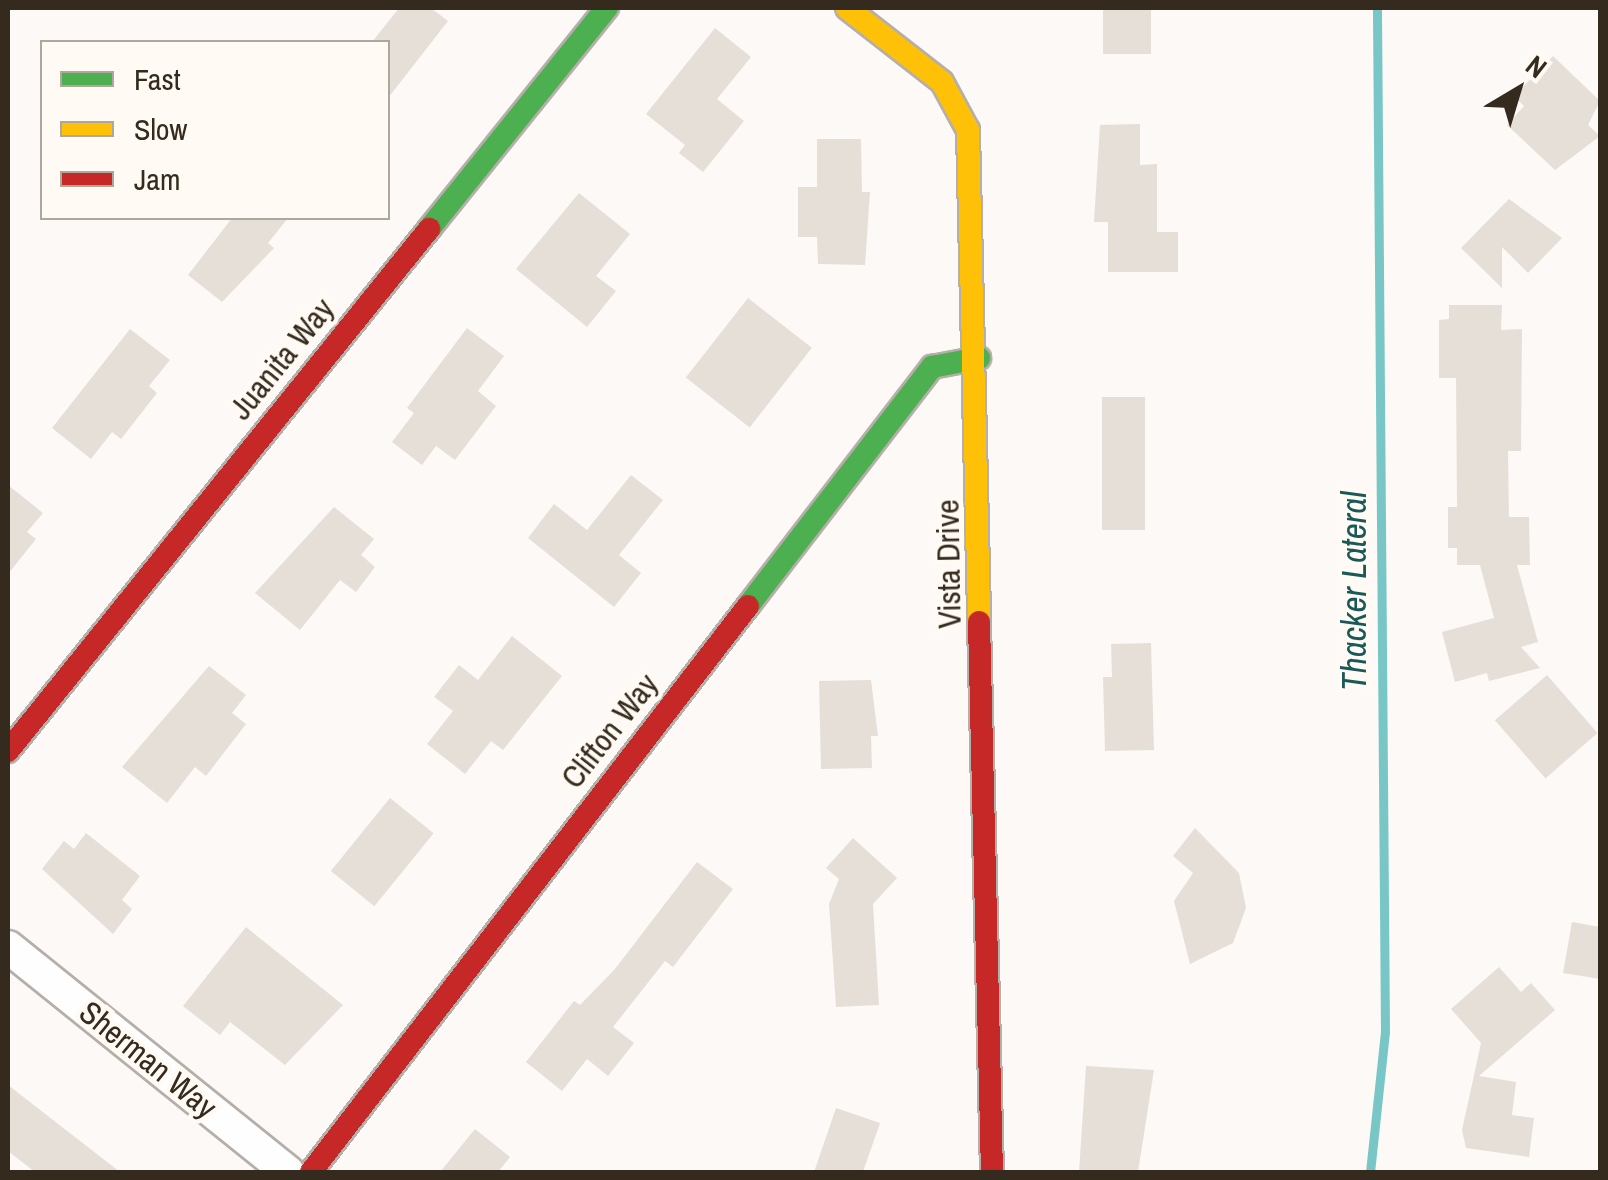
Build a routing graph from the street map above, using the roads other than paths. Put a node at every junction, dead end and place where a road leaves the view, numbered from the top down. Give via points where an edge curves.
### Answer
1 (607, 8) edge
2 (848, 8) edge
3 (978, 358) junction
4 (8, 751) edge
5 (8, 947) edge
6 (288, 1172) edge
7 (311, 1172) edge
8 (992, 1172) edge

1 - 4 street, Juanita Way
2 - 3 street, Vista Drive via 942,82 964,118
3 - 7 street, Clifton Way via 932,366
3 - 8 street, Vista Drive
5 - 6 street, Sherman Way

